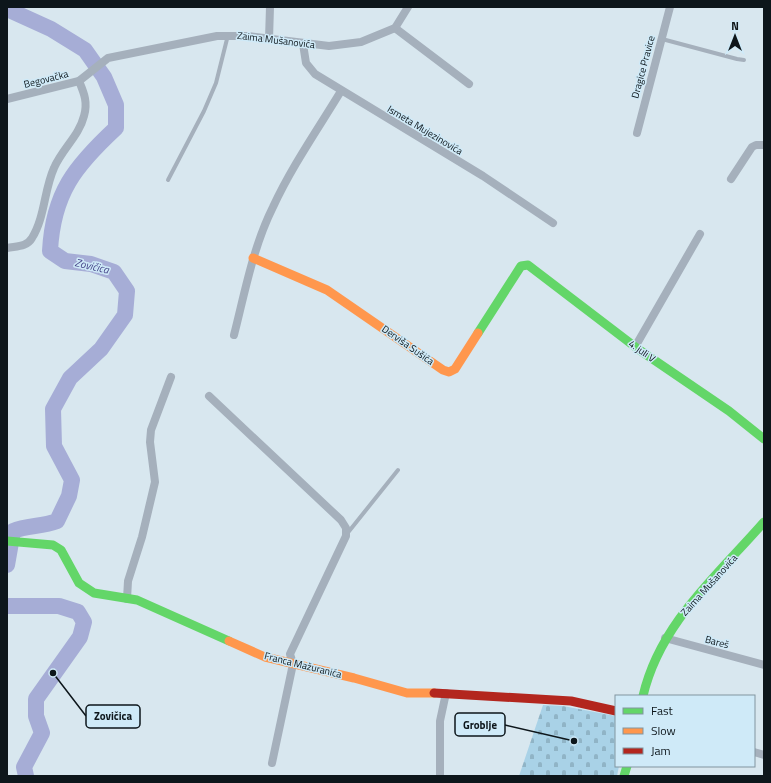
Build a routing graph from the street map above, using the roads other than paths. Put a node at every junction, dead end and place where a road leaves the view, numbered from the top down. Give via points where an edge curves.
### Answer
1 (270, 7) edge
2 (408, 7) edge
3 (670, 7) edge
4 (395, 28) junction
5 (228, 35) junction
6 (269, 39) junction
7 (661, 39) junction
8 (303, 44) junction
9 (108, 58) joint
10 (744, 60) dead end
11 (79, 80) junction
12 (469, 84) dead end
13 (341, 91) junction
14 (7, 99) edge
15 (636, 133) dead end
16 (764, 145) edge
17 (732, 179) dead end
18 (168, 180) dead end
19 (553, 223) dead end
20 (700, 234) dead end
21 (7, 248) edge
22 (253, 258) junction
23 (520, 266) joint
24 (234, 335) dead end
25 (635, 347) junction
26 (171, 377) dead end
27 (209, 396) dead end
28 (764, 439) edge
29 (398, 470) dead end
30 (764, 522) edge
31 (346, 536) junction
32 (7, 541) edge
33 (127, 599) junction
34 (665, 638) junction
35 (292, 664) junction
36 (764, 665) edge
37 (446, 693) junction
38 (643, 695) edge
39 (615, 711) edge
40 (272, 762) dead end
41 (440, 776) edge

1 - 6 street
2 - 4 street
3 - 7 street, Dragice Pravice
4 - 8 street, Zaima Mušanovića via 345,45
4 - 12 street
5 - 6 street, Zaima Mušanovića
5 - 9 street, Zaima Mušanovića
5 - 18 lane via 216,83
6 - 8 street, Zaima Mušanovića
7 - 10 lane
7 - 15 street, Dragice Pravice
8 - 13 street, Ismeta Mujezinovića via 306,63 310,69
9 - 11 street, Begovačka
11 - 14 street, Begovačka
11 - 21 street via 86,98 85,115 80,129 53,169 32,239 26,244
13 - 19 street, Ismeta Mujezinovića via 483,176
13 - 22 street via 289,175 272,208
16 - 17 street via 752,147
20 - 25 street
22 - 23 street, Derviša Sušića via 327,290 446,372 455,369
22 - 24 street
23 - 25 street, 4. juli V via 528,265
25 - 28 street, 4. juli V via 729,411
26 - 33 street via 151,430 155,482 128,581
27 - 31 street via 341,520 346,528
29 - 31 lane
30 - 34 street, Zaima Mušanovića via 690,605
31 - 35 street via 290,654
32 - 33 street, Franca Mažuranića via 53,545 61,550 79,583 94,593
33 - 35 street, Franca Mažuranića via 137,600 265,657
34 - 36 street, Bareš
34 - 38 street, Zaima Mušanovića via 654,658
35 - 37 street, Franca Mažuranića via 408,693
35 - 40 street
37 - 39 street, Franca Mažuranića via 571,701
37 - 41 street via 440,721

